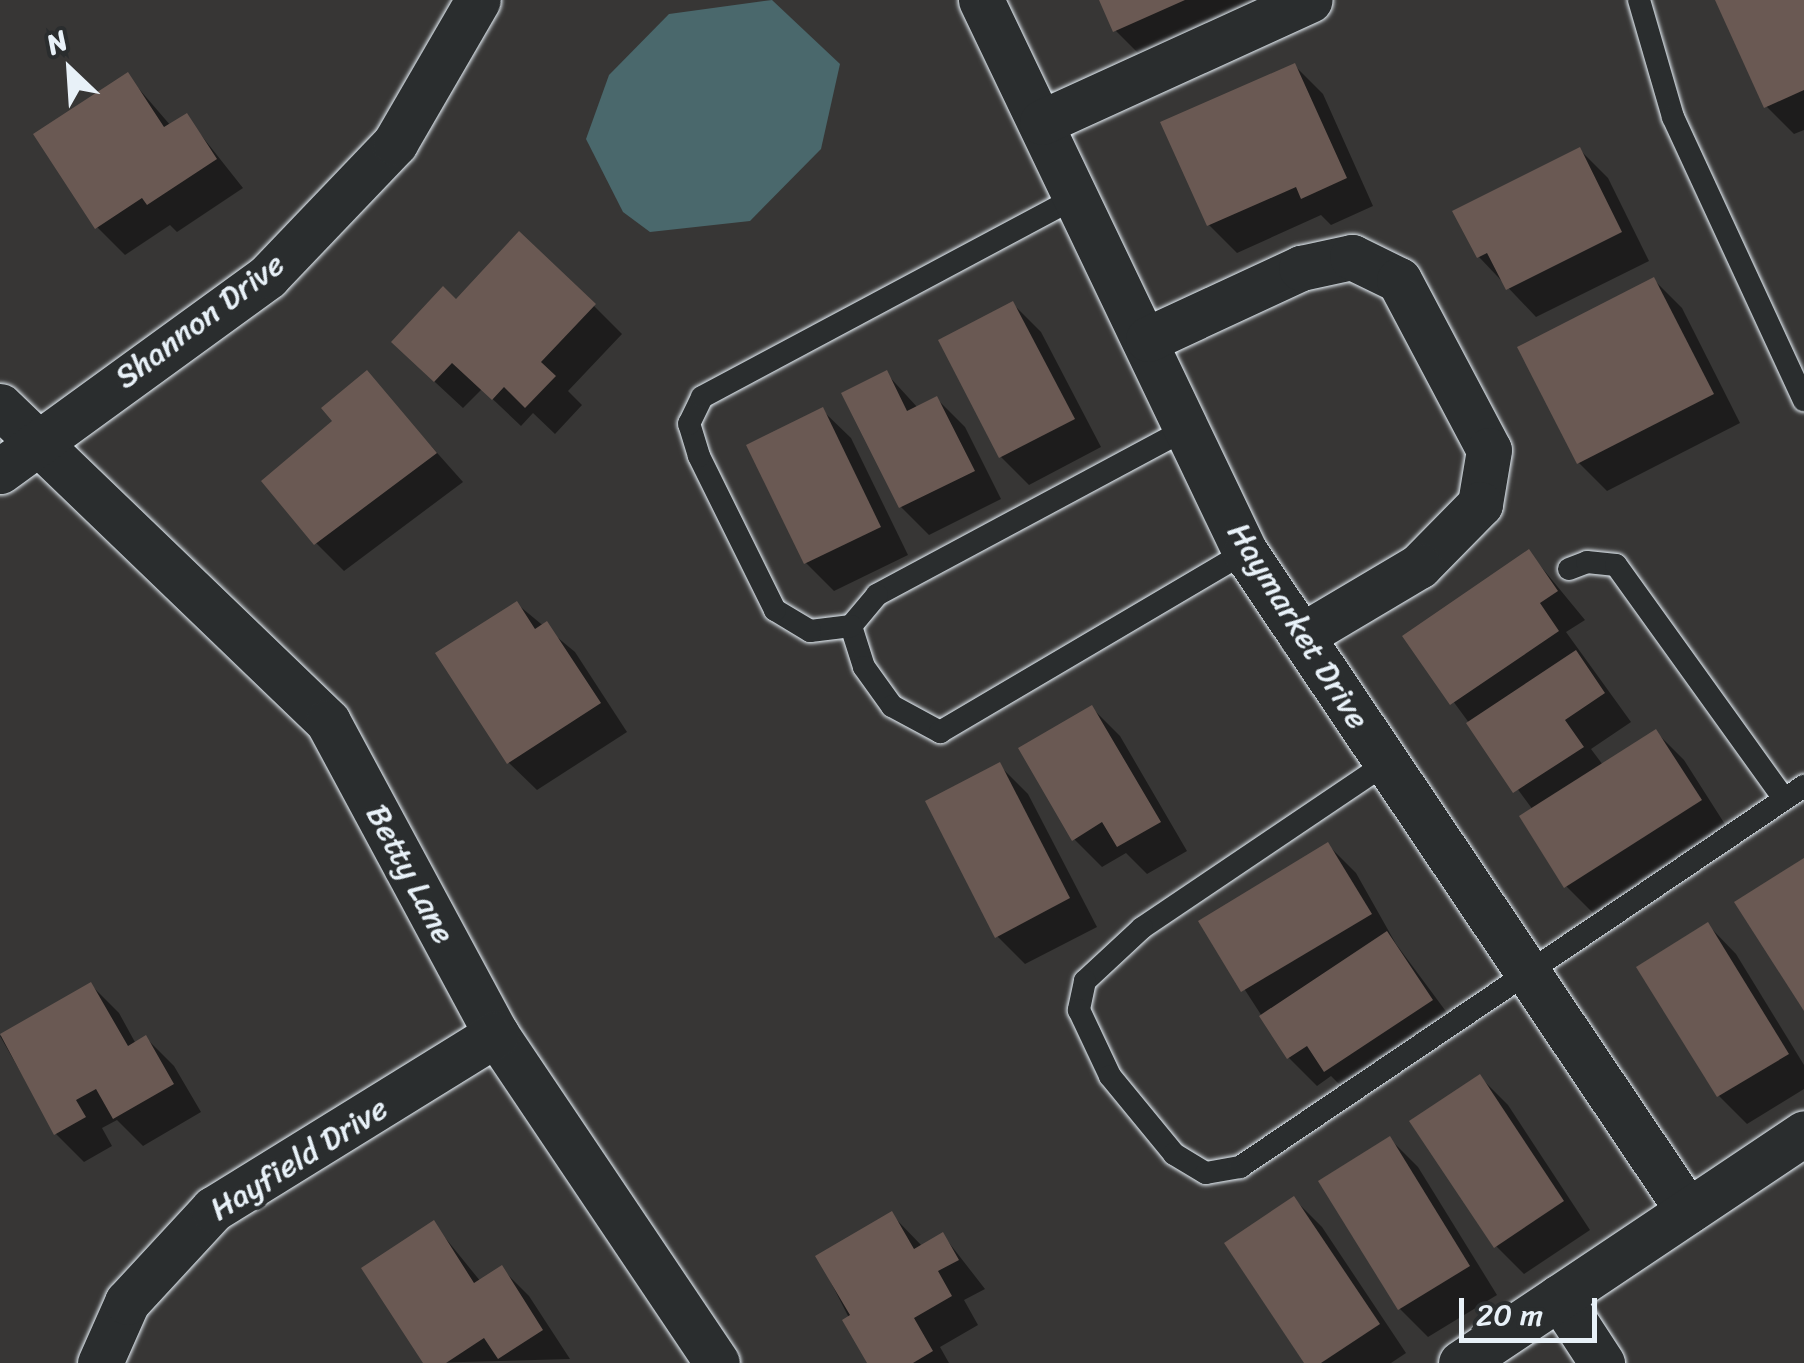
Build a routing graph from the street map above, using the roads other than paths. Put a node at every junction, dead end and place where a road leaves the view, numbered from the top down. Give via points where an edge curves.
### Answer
1 (478, 0) edge
2 (980, 0) edge
3 (1310, 0) edge
4 (1639, 0) edge
5 (1042, 122) junction
6 (1078, 196) junction
7 (1148, 340) junction
8 (1804, 400) edge
9 (0, 406) edge
10 (1188, 428) junction
11 (37, 440) junction
12 (0, 471) edge
13 (1245, 552) junction
14 (1569, 569) dead end
15 (851, 626) junction
16 (1302, 636) junction
17 (1384, 764) junction
18 (1794, 792) edge
19 (1525, 976) junction
20 (496, 1034) junction
21 (1804, 1133) edge
22 (1688, 1211) junction
23 (1559, 1297) junction
24 (100, 1363) edge
25 (717, 1363) edge
26 (1461, 1363) edge
27 (1602, 1363) edge

1 - 11 street, Shannon Drive via 394,143 268,276
2 - 5 street, Haymarket Drive
3 - 5 street
4 - 8 lane via 1673,117
5 - 6 street, Haymarket Drive
6 - 7 street, Haymarket Drive
6 - 15 lane via 702,397 690,424 698,456 775,610 810,630
7 - 10 street, Haymarket Drive
7 - 16 street via 1302,268 1352,257 1400,280 1489,450 1480,504 1419,566
9 - 11 street, Betty Lane
10 - 13 street, Haymarket Drive
10 - 15 lane via 876,595
11 - 12 street, Shannon Drive
11 - 20 street, Betty Lane via 328,722
13 - 15 lane via 940,732 892,706 864,666
13 - 16 street, Haymarket Drive
14 - 18 lane via 1588,562 1616,565
16 - 17 street, Haymarket Drive
17 - 19 street, Haymarket Drive
17 - 19 lane via 1142,928 1085,981 1079,1010 1110,1076 1174,1154 1206,1173 1240,1166
18 - 19 lane
19 - 22 street, Haymarket Drive
20 - 24 street, Hayfield Drive via 213,1209 127,1302
20 - 25 street, Betty Lane
21 - 22 street
22 - 23 street
23 - 26 street
23 - 27 street

